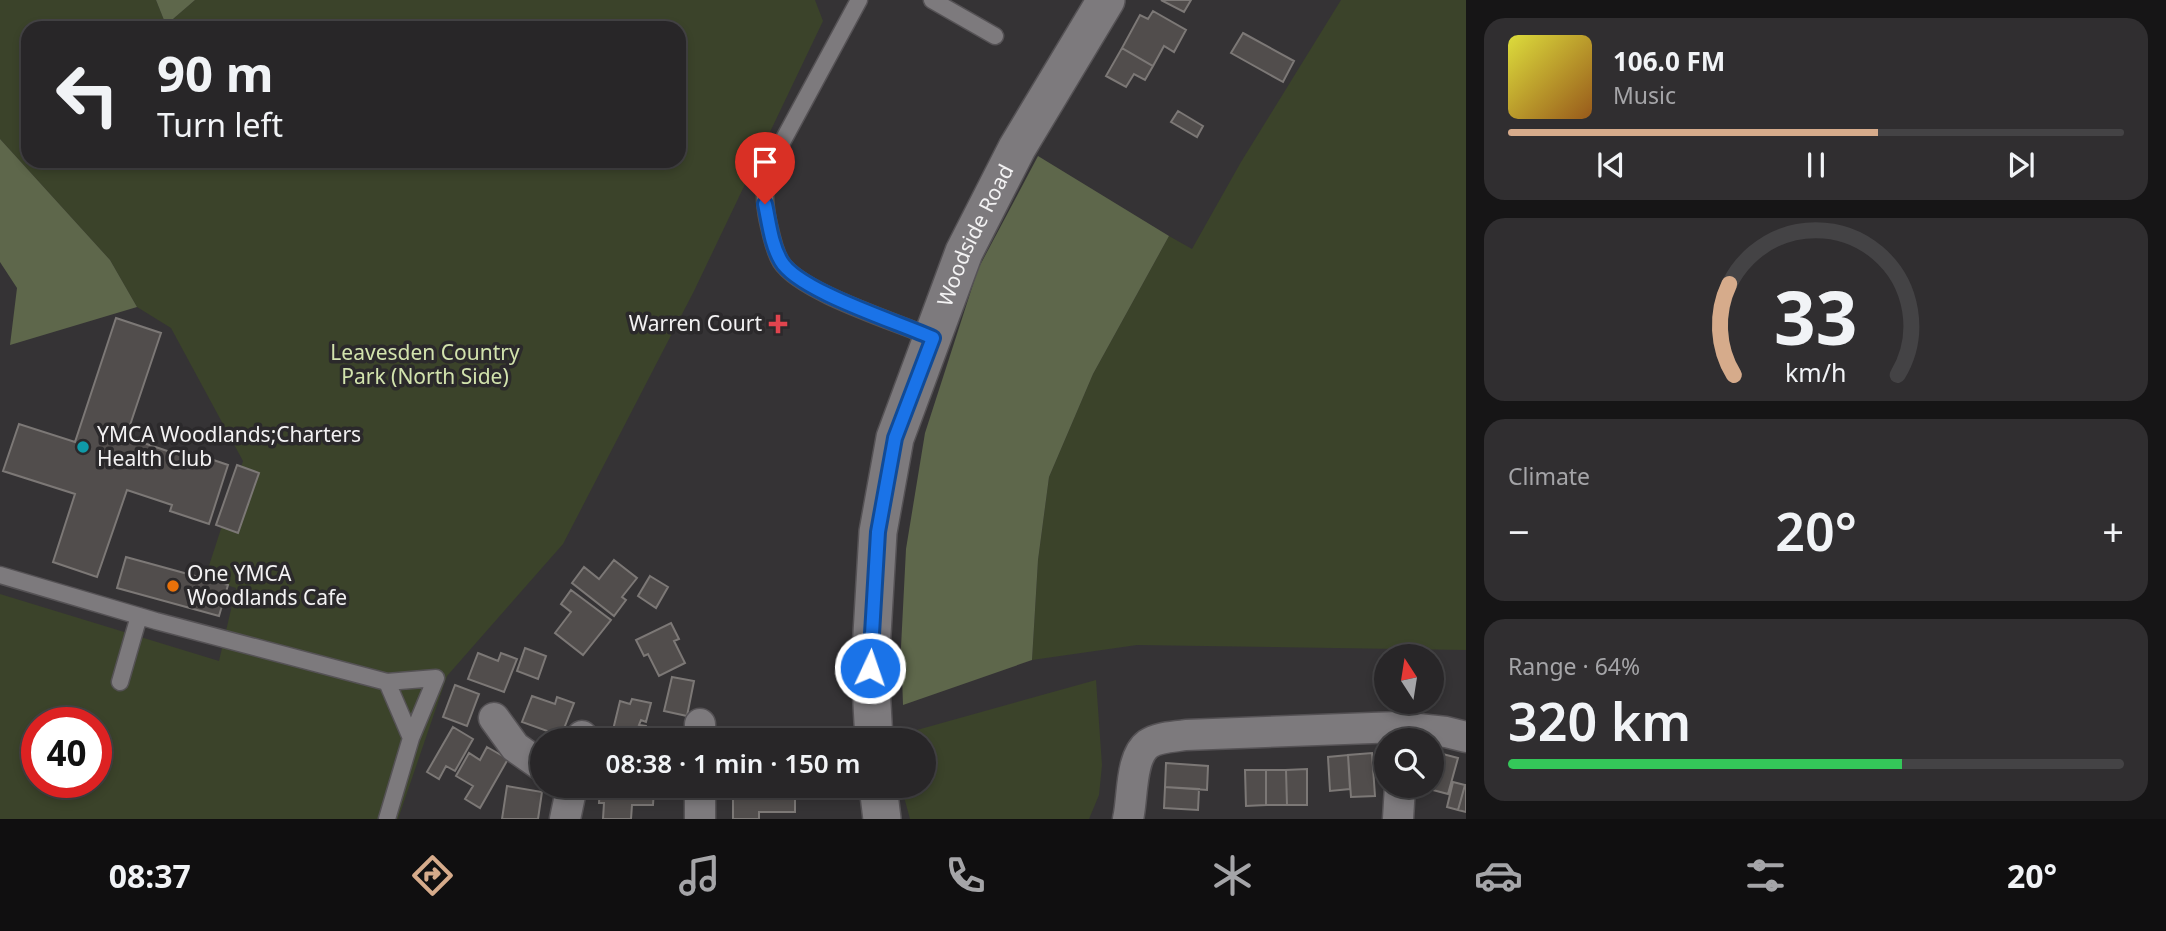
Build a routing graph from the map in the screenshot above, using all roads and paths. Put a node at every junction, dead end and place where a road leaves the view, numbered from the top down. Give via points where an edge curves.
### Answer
1 (859, 0) edge
2 (932, 0) edge
3 (1106, 0) edge
4 (995, 36) dead end
5 (933, 338) junction
6 (0, 575) edge
7 (139, 616) junction
8 (120, 682) dead end
9 (387, 682) junction
10 (494, 718) dead end
11 (873, 728) edge
12 (1444, 732) edge
13 (1374, 734) edge
14 (1466, 737) edge
15 (411, 738) junction
16 (530, 758) edge
17 (569, 798) edge
18 (700, 798) edge
19 (879, 798) edge
20 (1399, 798) edge
21 (387, 819) edge
22 (565, 819) edge
23 (700, 819) edge
24 (882, 819) edge
25 (1128, 819) edge
26 (1398, 819) edge

1 - 5 lane via 765,179 771,233 781,262 802,282
2 - 4 lane
3 - 5 street, Woodside Road via 1017,148 964,252
5 - 11 street, Woodside Road via 895,438 878,532 870,668
6 - 7 lane
7 - 8 lane
7 - 9 lane
9 - 15 lane
9 - 15 lane via 436,678
10 - 16 street via 515,747
12 - 14 street
13 - 25 street via 1164,738 1147,744 1137,758
15 - 21 lane
17 - 22 street
18 - 23 street
19 - 24 street
20 - 26 street

